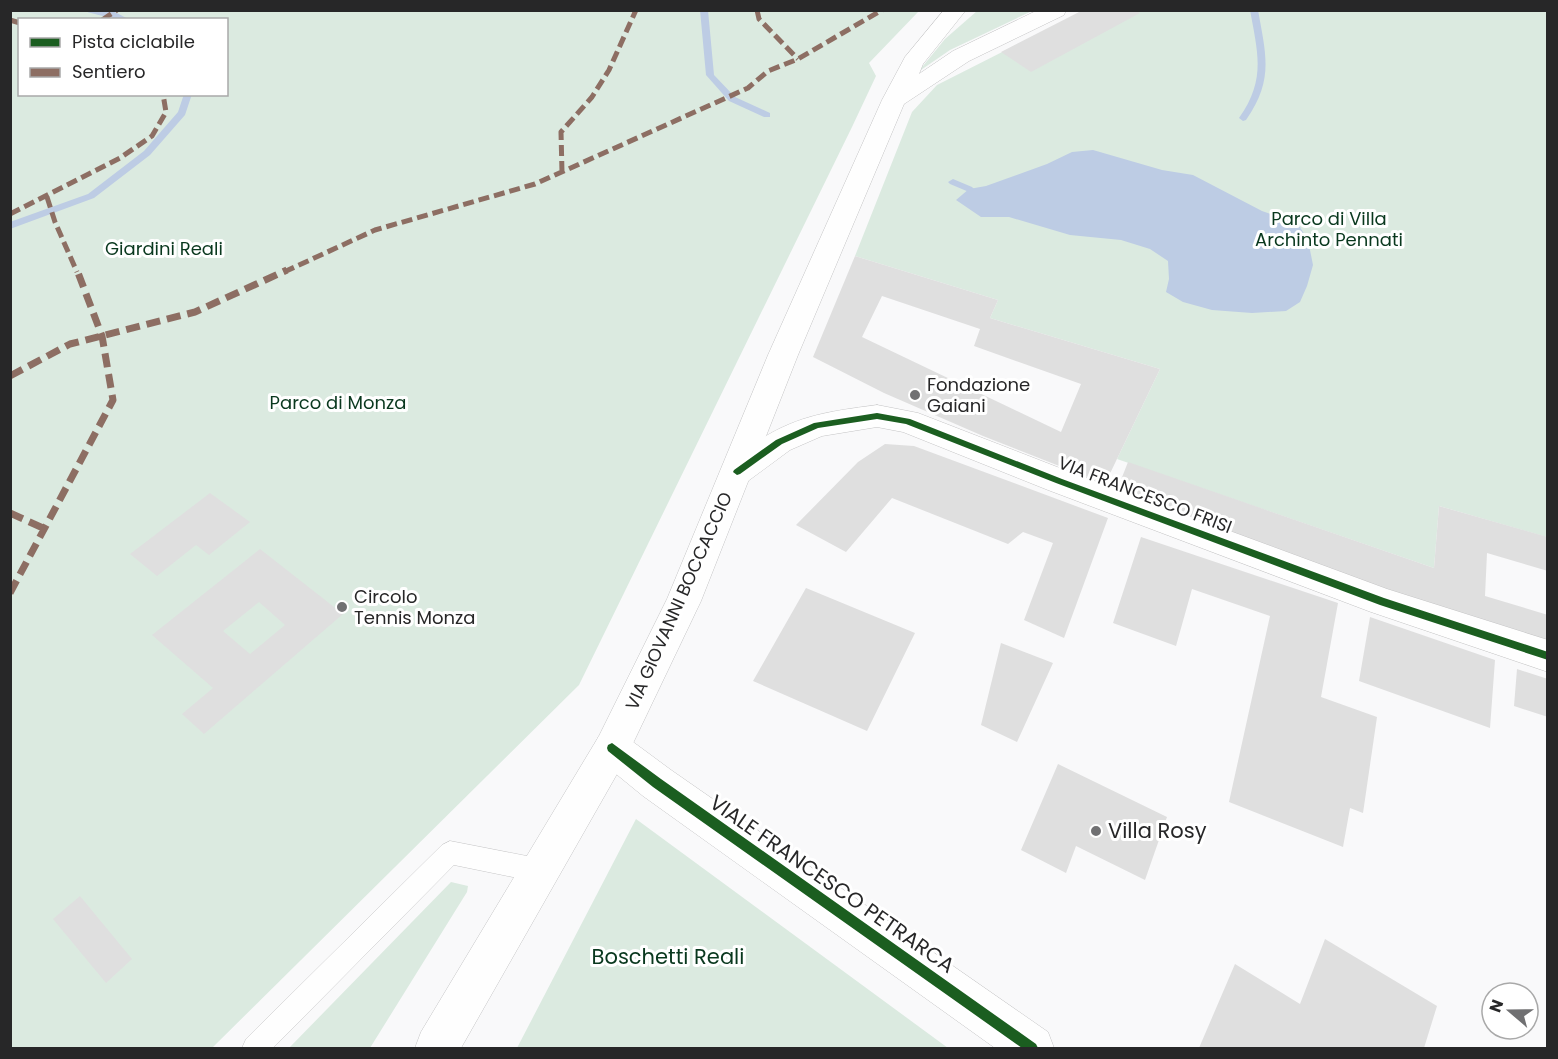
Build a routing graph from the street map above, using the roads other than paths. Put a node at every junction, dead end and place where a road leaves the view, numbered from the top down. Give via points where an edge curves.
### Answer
1 (956, 10) edge
2 (1056, 10) edge
3 (894, 100) junction
4 (737, 472) junction
5 (1548, 656) edge
6 (612, 748) junction
7 (542, 871) junction
8 (255, 1048) edge
9 (437, 1048) edge
10 (1032, 1048) edge

1 - 3 main road, VIA GIOVANNI BOCCACCIO via 913,62
2 - 3 main road via 961,56
3 - 4 main road, VIA GIOVANNI BOCCACCIO via 783,355
4 - 5 main road, VIA FRANCESCO FRISI via 779,442 817,425 877,416 907,421 1383,602
4 - 6 main road, VIA GIOVANNI BOCCACCIO via 684,601
6 - 7 main road, VIA GIOVANNI BOCCACCIO
6 - 10 main road, VIALE FRANCESCO PETRARCA
7 - 8 lane via 450,853
7 - 9 main road, VIA GIOVANNI BOCCACCIO

